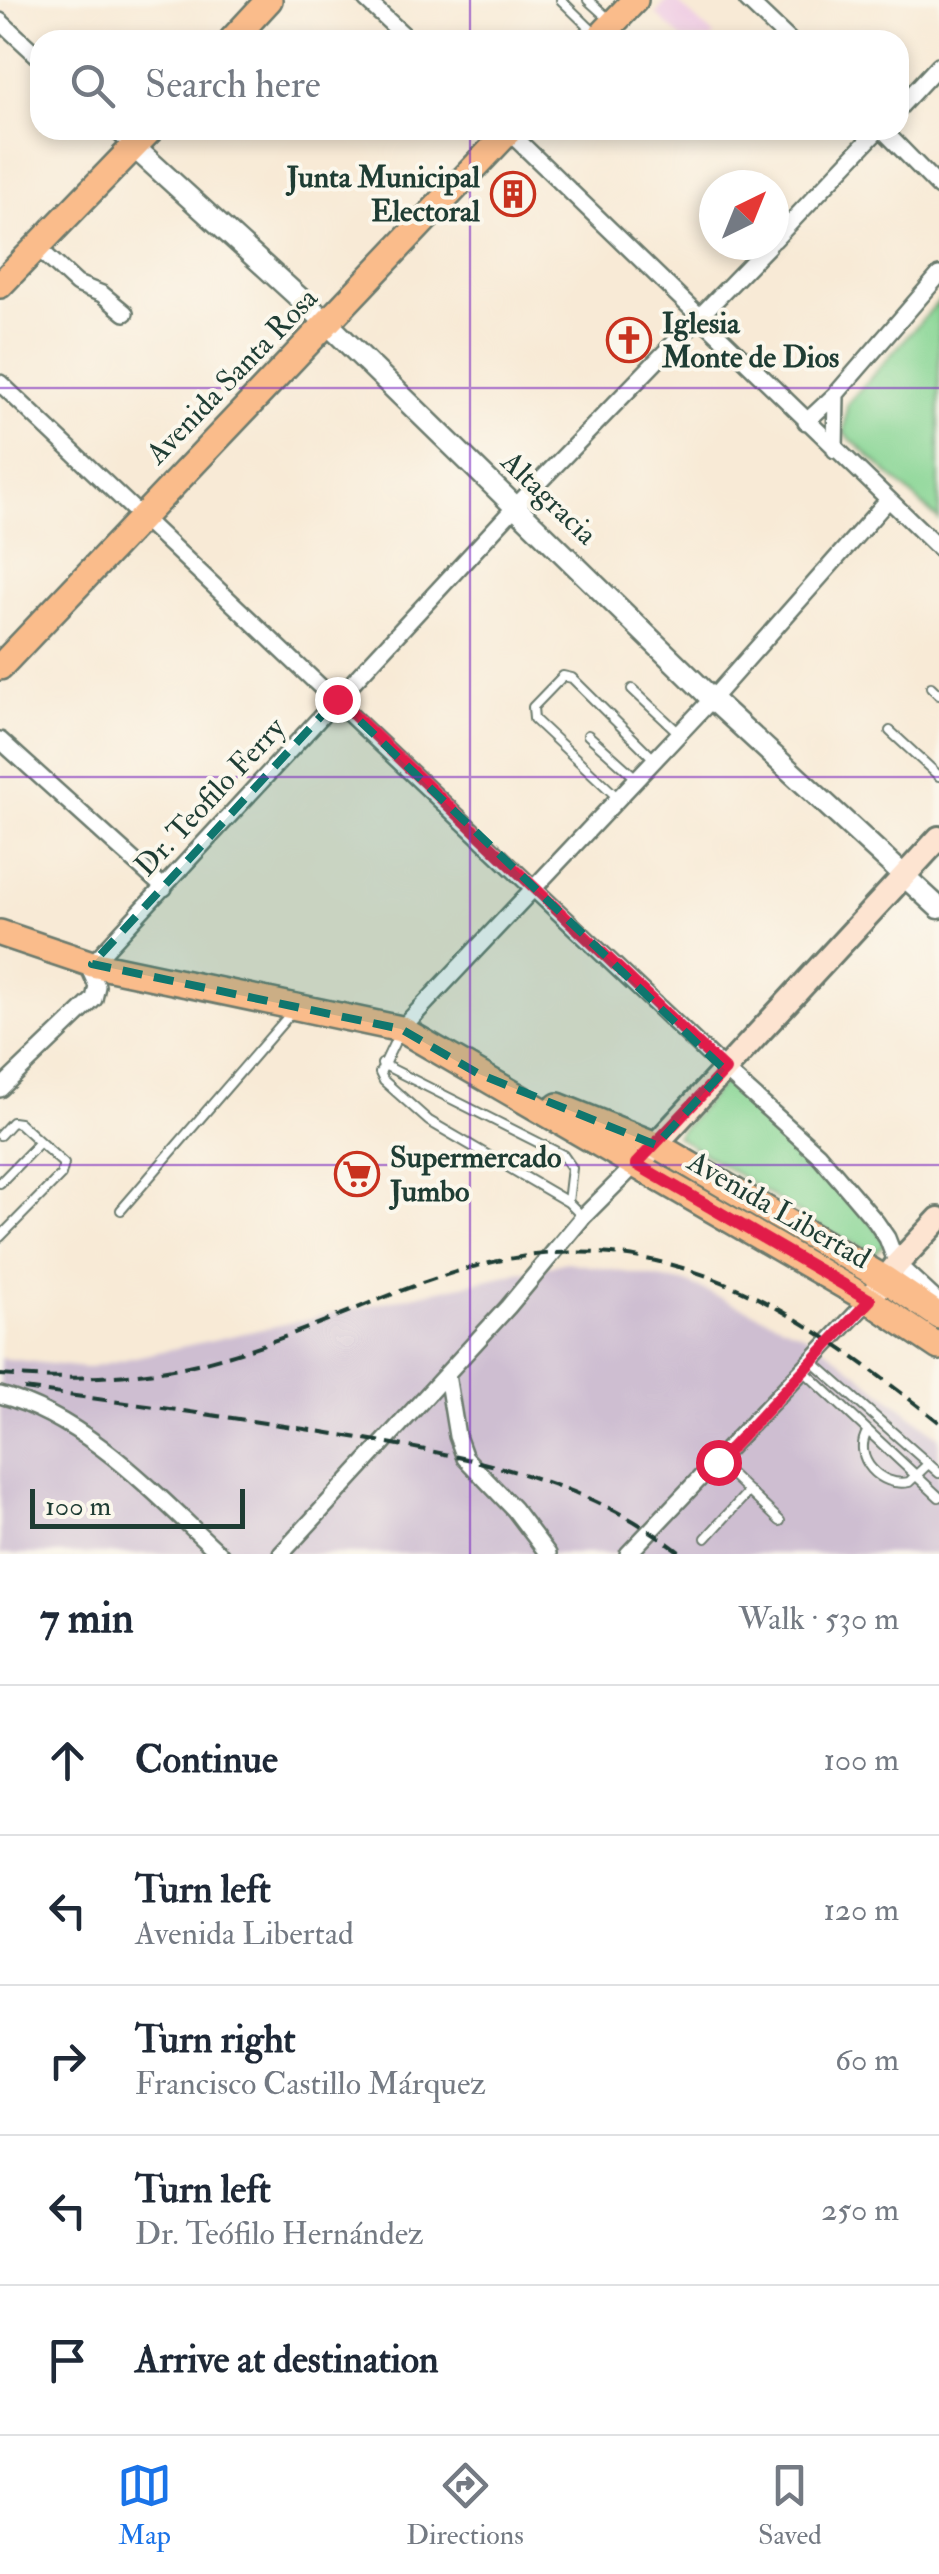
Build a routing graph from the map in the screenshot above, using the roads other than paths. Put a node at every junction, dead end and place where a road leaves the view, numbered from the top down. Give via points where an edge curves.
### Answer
1 (269, 0) edge
2 (366, 0) edge
3 (561, 0) edge
4 (588, 0) edge
5 (635, 0) edge
6 (747, 0) edge
7 (0, 21) edge
8 (241, 30) edge
9 (398, 30) edge
10 (599, 30) edge
11 (602, 30) edge
12 (606, 30) edge
13 (778, 30) edge
14 (30, 49) edge
15 (939, 65) edge
16 (909, 97) edge
17 (131, 140) edge
18 (138, 140) edge
19 (499, 140) edge
20 (518, 140) edge
21 (871, 140) edge
22 (891, 140) edge
23 (939, 187) edge
24 (789, 225) edge
25 (37, 247) junction
26 (755, 260) edge
27 (936, 279) edge
28 (0, 285) edge
29 (125, 314) dead end
30 (699, 318) junction
31 (328, 324) junction
32 (0, 383) edge
33 (836, 394) junction
34 (806, 422) junction
35 (835, 450) junction
36 (888, 500) junction
37 (515, 507) junction
38 (140, 517) junction
39 (932, 537) edge
40 (939, 548) edge
41 (0, 667) edge
42 (632, 688) dead end
43 (931, 688) dead end
44 (939, 695) edge
45 (337, 699) junction
46 (712, 699) junction
47 (890, 731) dead end
48 (679, 733) junction
49 (588, 735) dead end
50 (0, 740) edge
51 (654, 760) junction
52 (939, 776) edge
53 (636, 778) junction
54 (618, 797) junction
55 (939, 838) edge
56 (903, 875) junction
57 (532, 886) junction
58 (164, 888) junction
59 (939, 908) edge
60 (0, 933) edge
61 (92, 964) junction
62 (297, 1005) junction
63 (401, 1029) junction
64 (382, 1064) junction
65 (725, 1070) junction
66 (478, 1074) junction
67 (0, 1089) edge
68 (0, 1135) edge
69 (40, 1142) junction
70 (656, 1145) junction
71 (636, 1164) junction
72 (0, 1183) edge
73 (568, 1202) junction
74 (121, 1210) dead end
75 (583, 1217) junction
76 (939, 1219) edge
77 (0, 1237) edge
78 (884, 1281) junction
79 (939, 1303) edge
80 (939, 1316) edge
81 (939, 1347) edge
82 (809, 1367) junction
83 (447, 1374) junction
84 (0, 1395) edge
85 (868, 1432) junction
86 (718, 1462) junction
87 (928, 1464) junction
88 (939, 1472) edge
89 (917, 1476) junction
90 (750, 1492) junction
91 (939, 1497) edge
92 (780, 1521) dead end
93 (706, 1538) dead end
94 (220, 1554) edge
95 (281, 1554) edge
96 (548, 1554) edge
97 (628, 1554) edge

1 - 8 main road
2 - 9 street
3 - 10 lane
4 - 11 lane
5 - 12 main road
6 - 13 street
7 - 14 street
15 - 16 street
17 - 25 main road
18 - 31 street, Altagracia
19 - 31 main road, Avenida Santa Rosa
20 - 30 street
21 - 24 street, Dr. Teofilo Ferry
22 - 23 street
25 - 28 main road
25 - 29 street via 77,284
26 - 30 street, Dr. Teofilo Ferry
27 - 33 street
30 - 34 street
30 - 37 street, Dr. Teofilo Ferry
31 - 37 street, Altagracia
31 - 38 main road, Avenida Santa Rosa
32 - 38 street
33 - 34 street
33 - 35 street
34 - 35 street
35 - 36 street
36 - 39 street
36 - 46 street
37 - 45 street, Dr. Teofilo Ferry
37 - 46 street, Altagracia
38 - 41 main road, Avenida Santa Rosa
38 - 45 street
39 - 40 street
42 - 48 lane
43 - 44 lane
45 - 57 street
45 - 58 street, Dr. Teofilo Ferry
46 - 48 street
46 - 56 street, Altagracia
47 - 52 lane
48 - 51 street
49 - 53 lane
50 - 58 street
51 - 53 street
51 - 54 lane via 572,678 562,676 533,708 534,720
53 - 54 street
54 - 57 street
55 - 56 main road
56 - 59 street, Altagracia
56 - 65 main road
57 - 63 street
57 - 65 street
58 - 61 street, Dr. Teofilo Ferry
60 - 61 main road, Avenida Libertad
61 - 62 main road, Avenida Libertad
61 - 67 street via 94,999
62 - 63 main road, Avenida Libertad
62 - 74 lane
63 - 64 lane
63 - 66 main road, Avenida Libertad
64 - 73 lane via 384,1081 429,1121
64 - 73 lane via 563,1155 572,1168
65 - 70 main road
65 - 78 street via 818,1154 887,1238
66 - 70 main road, Avenida Libertad
66 - 71 main road, Avenida Libertad
68 - 69 lane via 19,1123
69 - 72 lane
69 - 77 lane via 64,1164 61,1175
70 - 71 main road
70 - 78 main road, Avenida Libertad
71 - 75 street
71 - 78 main road, Avenida Libertad
73 - 75 lane
75 - 83 street
76 - 78 main road
78 - 79 street
78 - 80 main road, Avenida Libertad
78 - 81 main road, Avenida Libertad
78 - 82 street
82 - 85 lane
82 - 86 street
82 - 87 lane
83 - 95 street
83 - 96 street via 466,1458
84 - 94 street via 65,1423 124,1466
85 - 89 lane
85 - 89 lane via 862,1457 878,1474 900,1484
86 - 90 lane
86 - 97 street
87 - 88 lane
87 - 89 lane
89 - 91 lane
90 - 92 lane
90 - 93 lane

